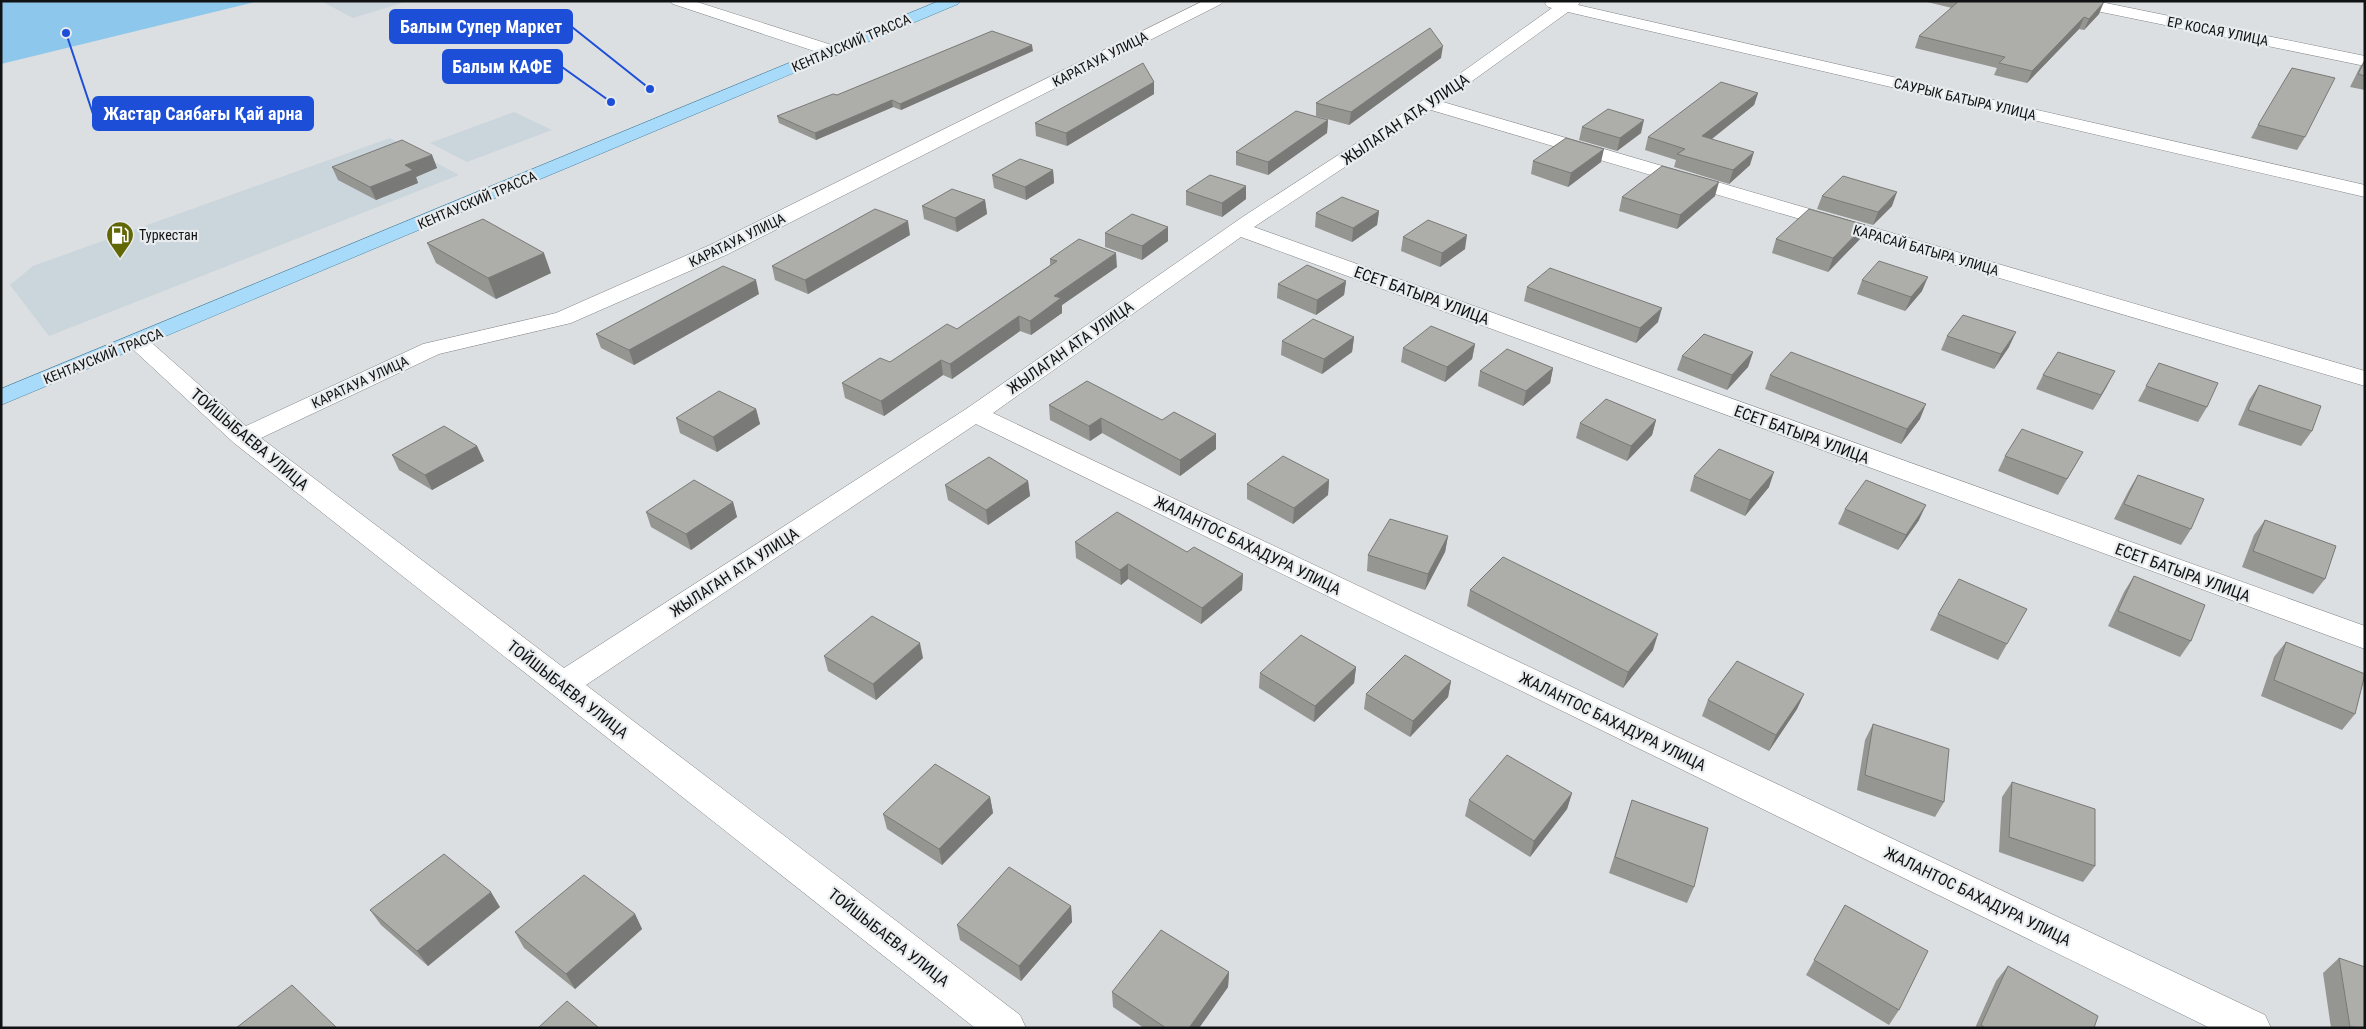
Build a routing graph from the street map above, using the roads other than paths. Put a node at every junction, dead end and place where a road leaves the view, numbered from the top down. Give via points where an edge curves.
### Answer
1 (678, 1) edge
2 (953, 1) edge
3 (1216, 1) edge
4 (1541, 1) edge
5 (2072, 1) edge
6 (1569, 4) edge
7 (832, 51) junction
8 (2365, 61) edge
9 (1430, 104) junction
10 (2365, 191) edge
11 (1240, 229) junction
12 (137, 342) junction
13 (2365, 378) edge
14 (1, 398) edge
15 (975, 414) junction
16 (243, 437) junction
17 (2365, 638) edge
18 (562, 685) junction
19 (1006, 1028) edge
20 (2251, 1028) edge

1 - 7 street
2 - 7 main road, КЕНТАУСКИЙ ТРАССА
3 - 16 street, КАРАТАУА УЛИЦА via 718,250 563,318 431,349
4 - 6 street, САУРЫК БАТЫРА УЛИЦА
5 - 8 street, ЕР КОСАЯ УЛИЦА
6 - 9 street, ЖЫЛАГАН АТА УЛИЦА
6 - 10 street, САУРЫК БАТЫРА УЛИЦА
7 - 12 main road, КЕНТАУСКИЙ ТРАССА
9 - 11 street, ЖЫЛАГАН АТА УЛИЦА
9 - 13 street, КАРАСАЙ БАТЫРА УЛИЦА
11 - 15 street, ЖЫЛАГАН АТА УЛИЦА
11 - 17 street, ЕСЕТ БАТЫРА УЛИЦА
12 - 14 main road, КЕНТАУСКИЙ ТРАССА
12 - 16 street, ТОЙШЫБАЕВА УЛИЦА
15 - 18 street, ЖЫЛАГАН АТА УЛИЦА
15 - 20 street, ЖАЛАНТОС БАХАДУРА УЛИЦА
16 - 18 street, ТОЙШЫБАЕВА УЛИЦА
18 - 19 street, ТОЙШЫБАЕВА УЛИЦА

